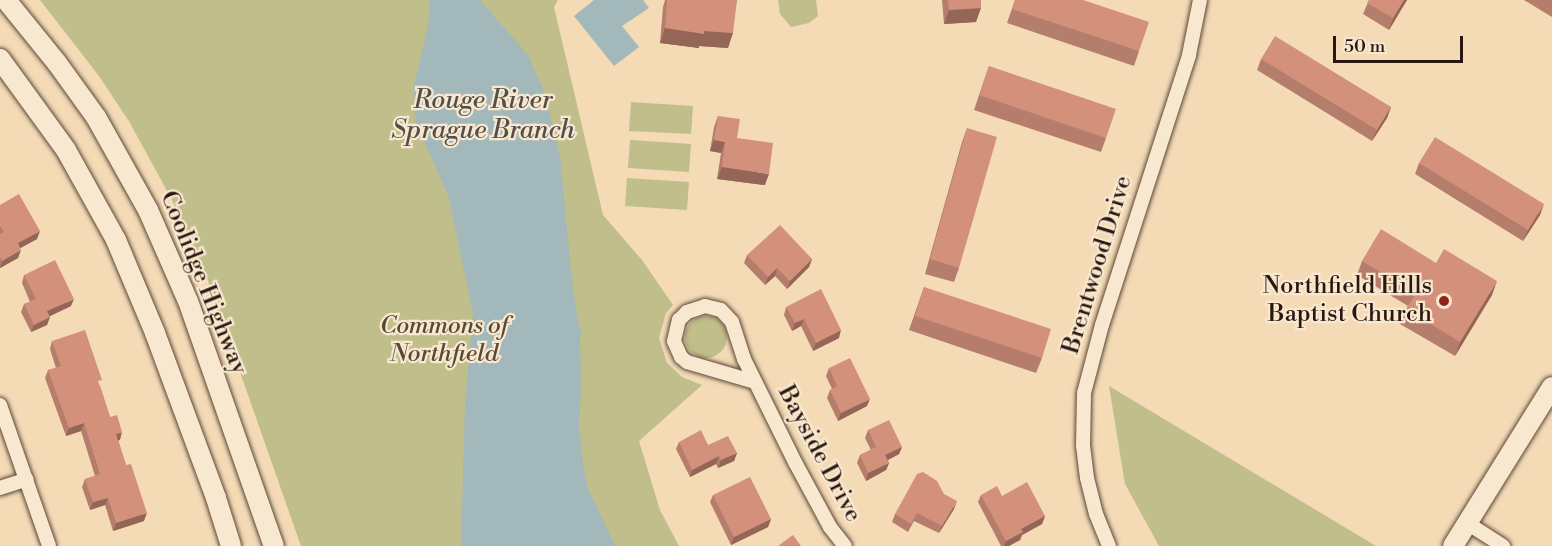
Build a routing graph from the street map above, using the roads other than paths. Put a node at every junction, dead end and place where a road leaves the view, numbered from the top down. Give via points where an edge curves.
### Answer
1 (6, 0) edge
2 (1200, 0) edge
3 (0, 59) edge
4 (755, 382) junction
5 (1552, 387) edge
6 (0, 405) edge
7 (27, 479) junction
8 (0, 488) edge
9 (1467, 523) junction
10 (49, 546) edge
11 (231, 546) edge
12 (274, 546) edge
13 (845, 546) edge
14 (1109, 546) edge
15 (1453, 546) edge
16 (1503, 546) edge

1 - 12 main road, Coolidge Highway via 96,117 148,210 188,301
2 - 14 street, Brentwood Drive via 1189,55 1084,393 1087,478
3 - 11 main road via 66,150 116,240 163,355
4 - 4 street, Bayside Drive via 735,329 721,310 705,306 687,312 679,320 674,341 687,362
4 - 13 street, Bayside Drive via 822,513
5 - 9 main road
6 - 7 street
7 - 8 street
7 - 10 street
9 - 15 main road
9 - 16 street

